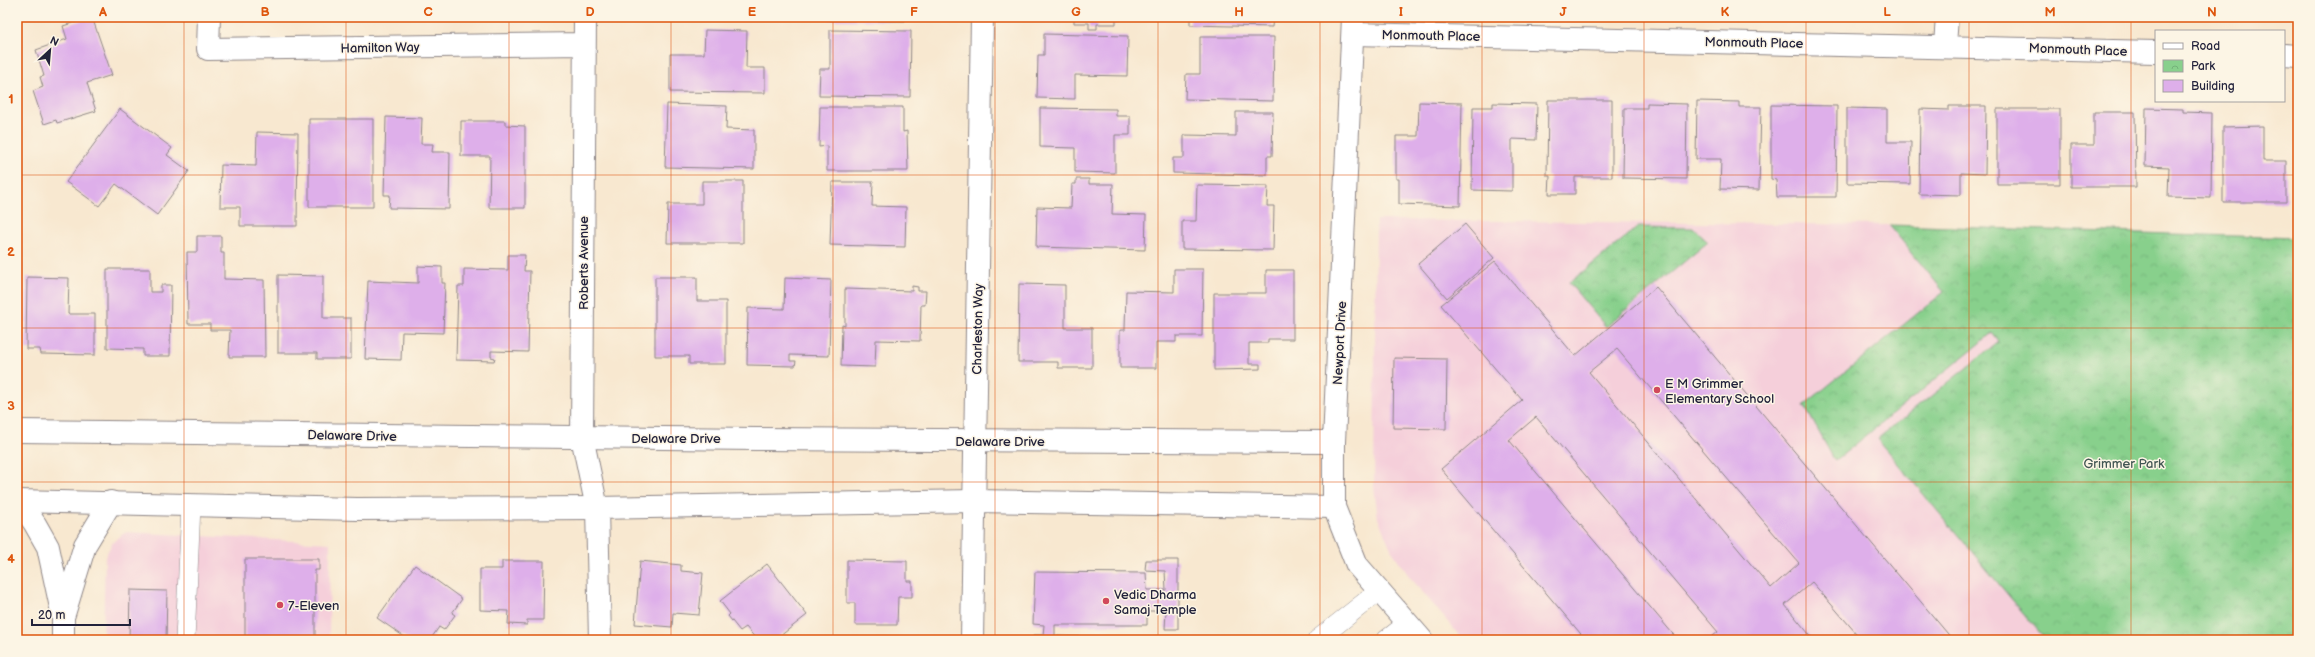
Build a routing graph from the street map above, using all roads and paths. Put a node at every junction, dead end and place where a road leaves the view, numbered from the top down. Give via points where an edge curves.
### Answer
1 (208, 17) edge
2 (585, 17) edge
3 (982, 17) edge
4 (1947, 17) edge
5 (1353, 25) edge
6 (584, 44) junction
7 (1945, 45) junction
8 (2155, 52) edge
9 (2285, 55) edge
10 (2298, 56) edge
11 (17, 431) edge
12 (582, 437) junction
13 (975, 441) junction
14 (1334, 442) junction
15 (18, 501) edge
16 (972, 501) junction
17 (111, 502) junction
18 (191, 505) junction
19 (1334, 507) junction
20 (597, 508) junction
21 (1380, 590) junction
22 (63, 617) junction
23 (1408, 623) junction
24 (63, 640) edge
25 (185, 640) edge
26 (600, 640) edge
27 (972, 640) edge
28 (1317, 640) edge
29 (1386, 640) edge
30 (1422, 640) edge

1 - 6 street, Hamilton Way via 208,49
2 - 6 street, Roberts Avenue
3 - 13 street, Charleston Way
4 - 7 street
5 - 7 street, Monmouth Place
5 - 14 street, Newport Drive
6 - 12 street, Roberts Avenue
7 - 8 street, Monmouth Place
9 - 10 street
11 - 12 street, Delaware Drive
12 - 13 street, Delaware Drive
12 - 20 street, Roberts Avenue
13 - 14 street, Delaware Drive
13 - 16 street, Charleston Way
14 - 19 street, Newport Drive
15 - 17 street
15 - 22 street via 36,524 48,547
16 - 19 street
16 - 20 street
16 - 27 street, Charleston Way
17 - 18 street
17 - 22 street via 85,545
18 - 20 street via 357,510
18 - 25 lane
19 - 21 street, Newport Drive via 1357,565
20 - 26 street, Roberts Avenue
21 - 23 street, Newport Drive
21 - 28 lane
22 - 24 street
23 - 29 lane
23 - 30 street, Newport Drive

